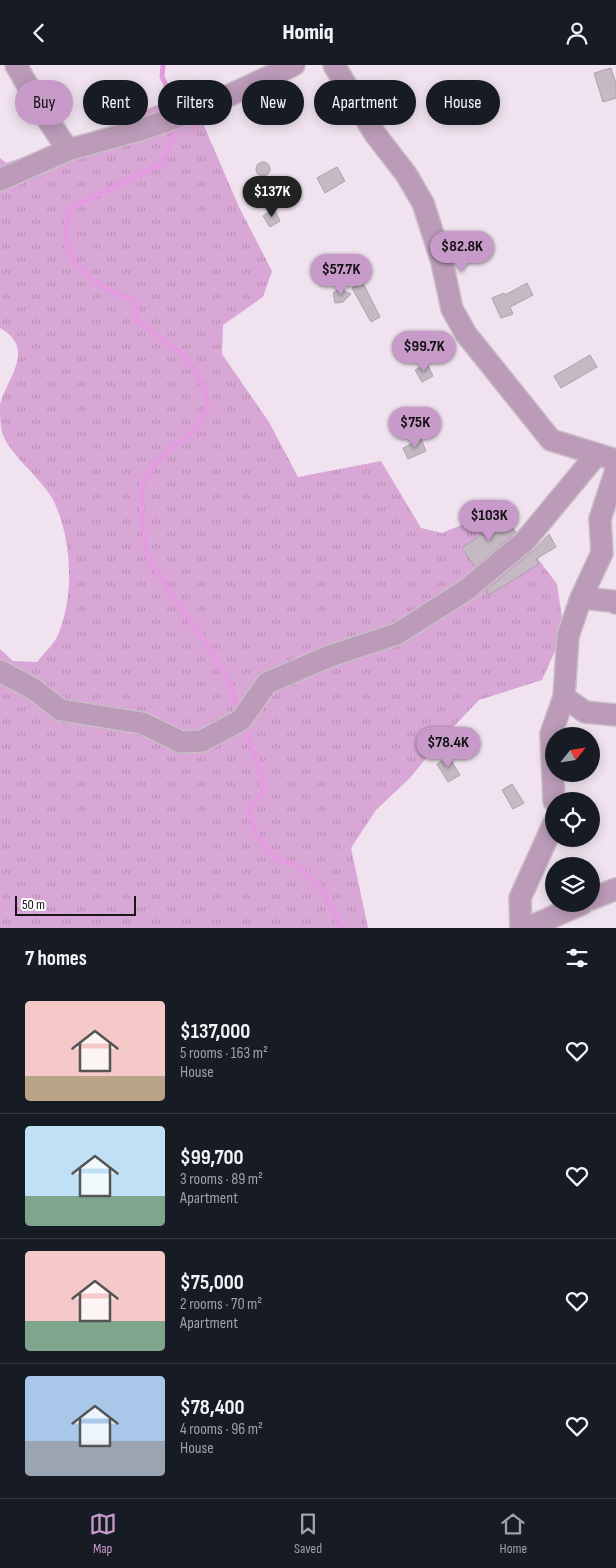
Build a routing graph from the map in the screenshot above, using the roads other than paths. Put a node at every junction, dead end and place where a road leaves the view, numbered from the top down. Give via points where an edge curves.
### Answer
1 (16, 65) edge
2 (294, 65) edge
3 (334, 65) edge
4 (68, 150) junction
5 (0, 180) edge
6 (606, 457) edge
7 (616, 470) edge
8 (581, 598) junction
9 (616, 603) edge
10 (0, 671) edge
11 (564, 697) junction
12 (616, 715) edge
13 (554, 792) edge
14 (545, 843) edge
15 (616, 889) edge
16 (600, 895) edge
17 (564, 912) edge
18 (521, 928) edge
19 (527, 928) edge

1 - 4 street
2 - 4 street via 198,111
3 - 6 street via 370,126 423,203 442,262 452,309 466,334 551,440
4 - 5 street
6 - 10 street via 525,541 466,590 397,634 330,656 267,683 241,720 202,741 181,742 142,723 62,710 32,688
7 - 8 street via 600,519 602,553
8 - 9 street
8 - 11 street via 568,637
11 - 12 street via 585,712
11 - 13 street via 551,734
14 - 18 street via 520,898
15 - 16 street
17 - 19 street

